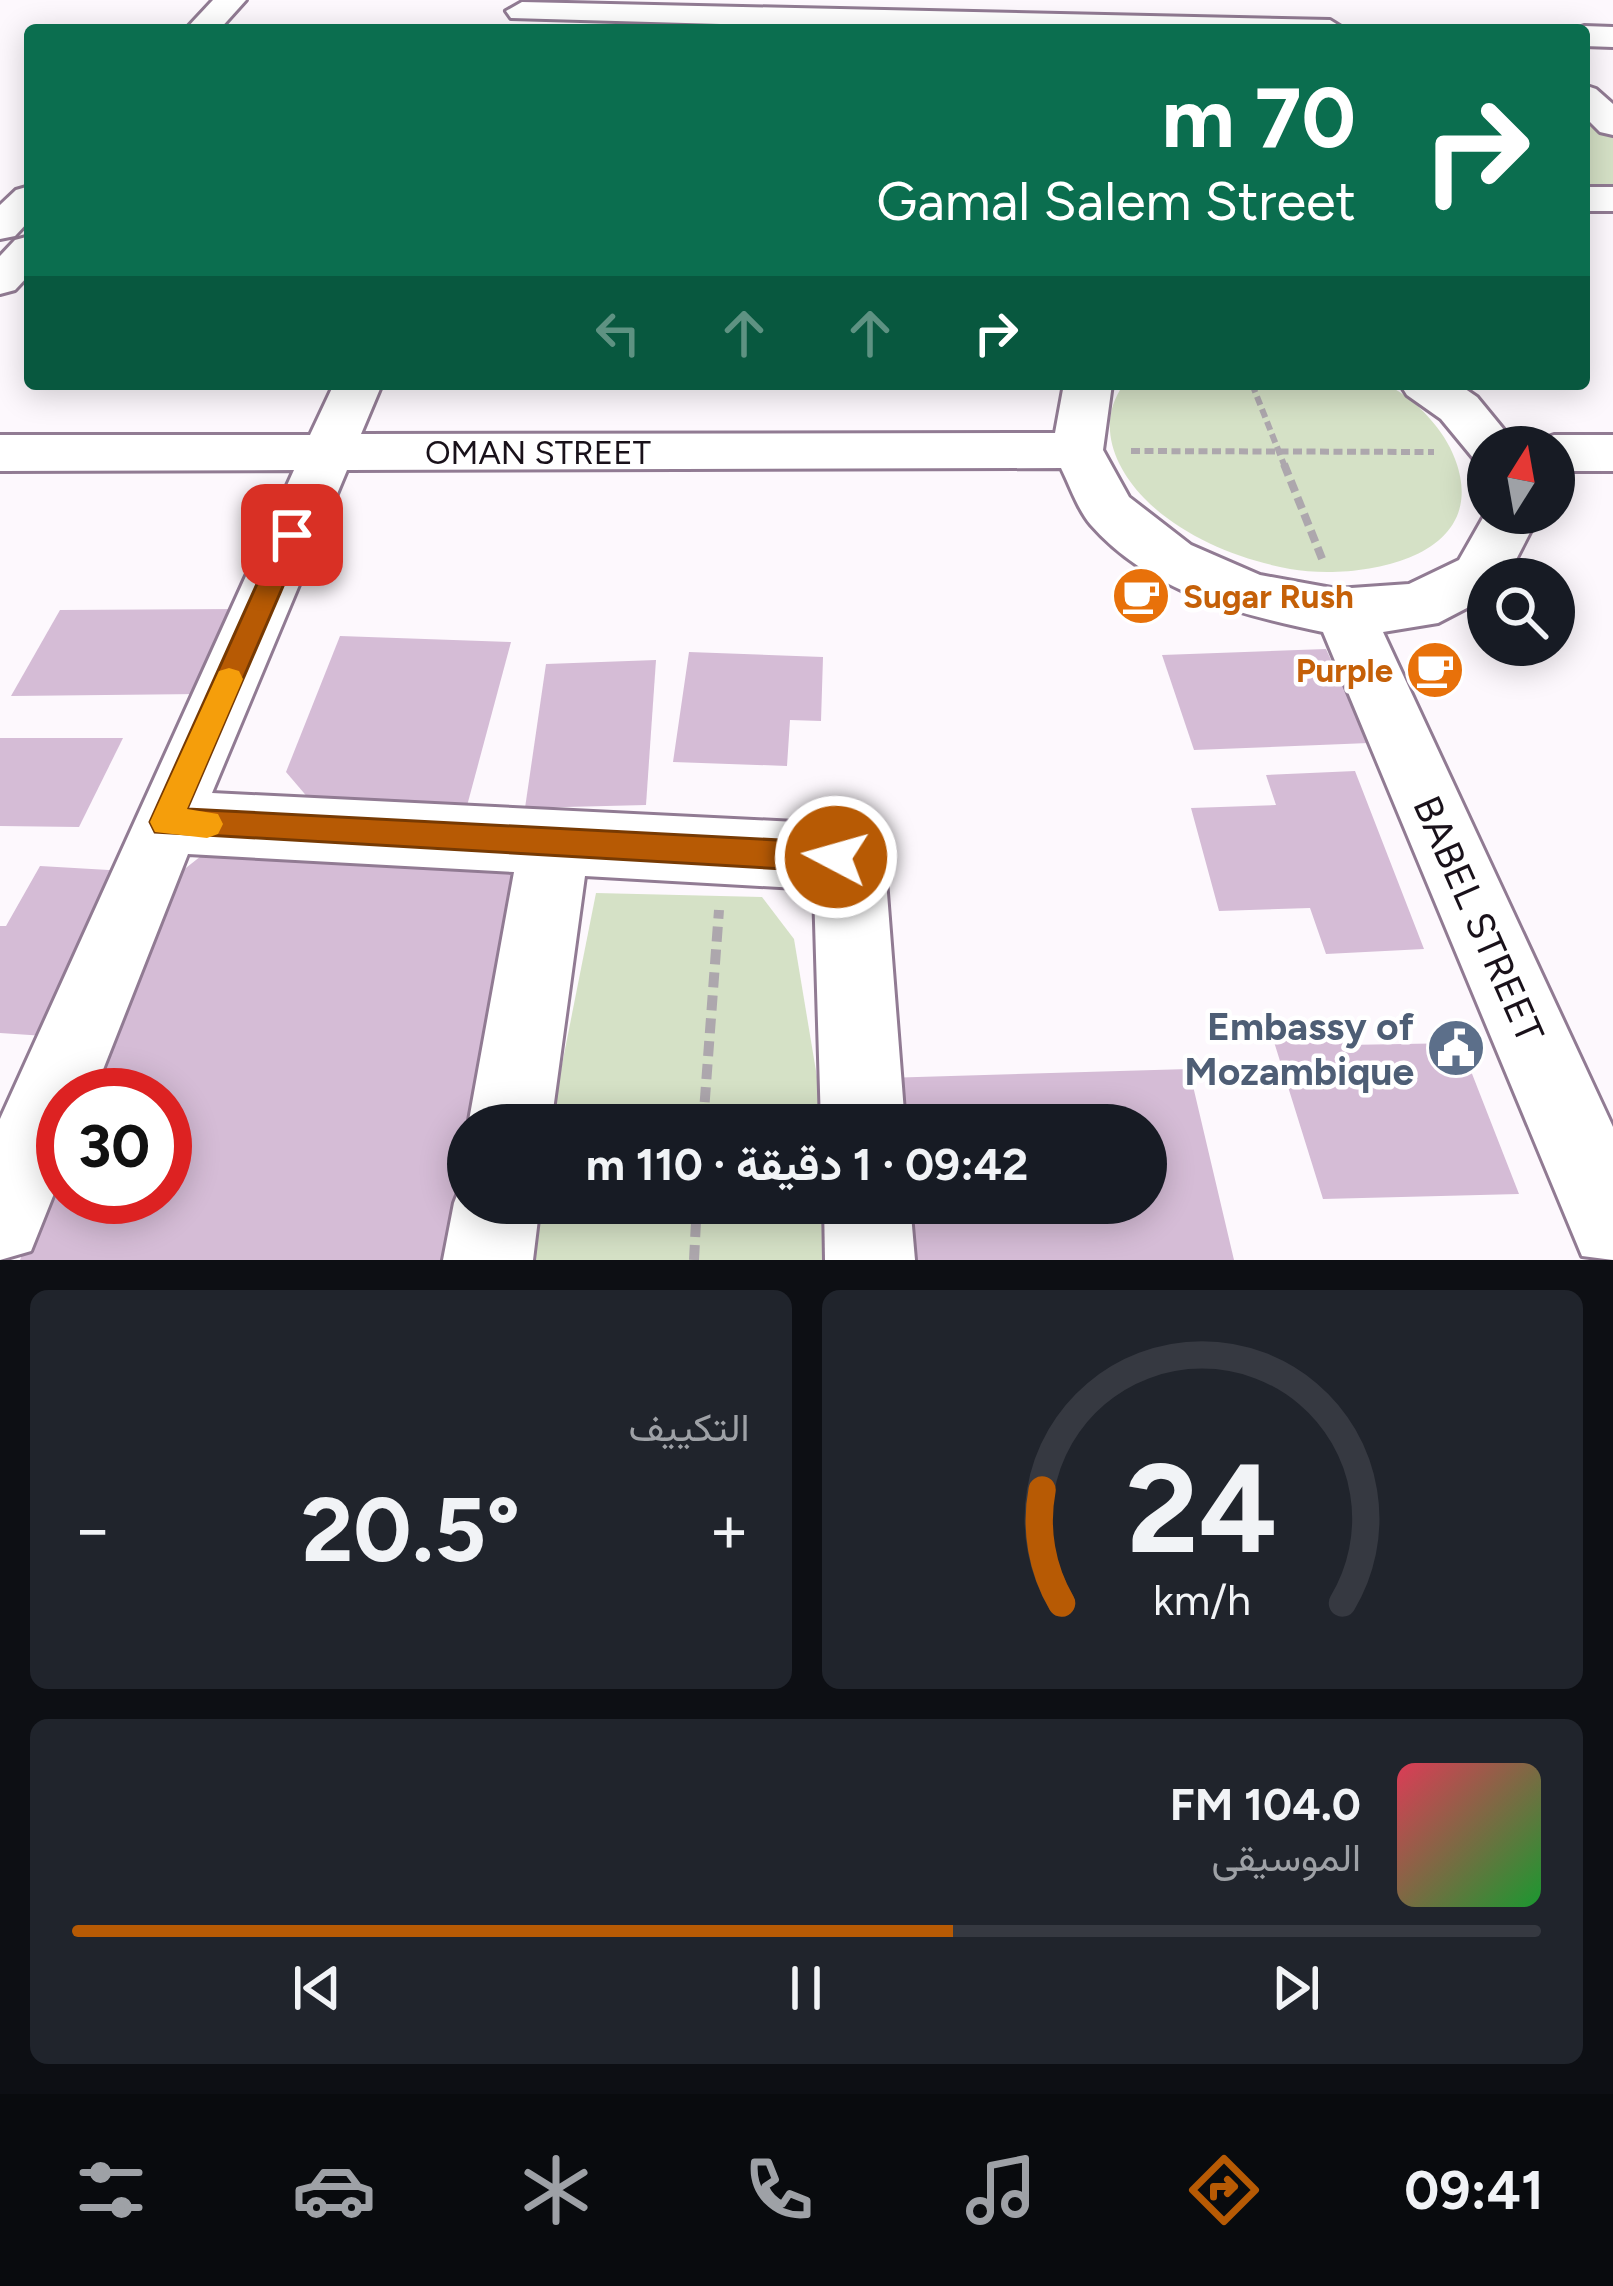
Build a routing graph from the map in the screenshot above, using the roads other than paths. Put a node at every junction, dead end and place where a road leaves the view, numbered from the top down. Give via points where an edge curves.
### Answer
1 (231, 0) edge
2 (268, 0) edge
3 (522, 14) edge
4 (1093, 18) edge
5 (696, 22) edge
6 (207, 24) edge
7 (245, 24) edge
8 (821, 24) edge
9 (1212, 24) edge
10 (1590, 103) edge
11 (1613, 124) edge
12 (24, 203) edge
13 (0, 227) edge
14 (24, 255) edge
15 (0, 280) edge
16 (355, 390) edge
17 (1085, 390) edge
18 (1433, 390) edge
19 (1474, 426) edge
20 (1075, 450) junction
21 (0, 453) edge
22 (328, 453) junction
23 (1575, 453) edge
24 (1613, 453) edge
25 (1509, 534) edge
26 (1345, 613) junction
27 (166, 822) junction
28 (555, 841) junction
29 (512, 1104) edge
30 (862, 1104) edge
31 (0, 1220) edge
32 (868, 1224) edge
33 (1613, 1225) edge
34 (870, 1260) edge

1 - 6 street
2 - 7 street
3 - 5 street
4 - 8 street
4 - 9 street
5 - 8 street
10 - 11 street
12 - 13 street
14 - 15 street
16 - 22 street
17 - 20 street via 1074,410
18 - 19 street
20 - 22 street, OMAN STREET
20 - 26 street via 1096,494 1137,538 1197,575 1269,601
21 - 22 street, OMAN STREET
22 - 27 street
23 - 24 street
25 - 26 street via 1493,564 1468,585 1434,601
26 - 33 street, BABEL STREET
27 - 28 street
27 - 31 street
28 - 29 street
28 - 30 street via 824,853 847,867
32 - 34 street

